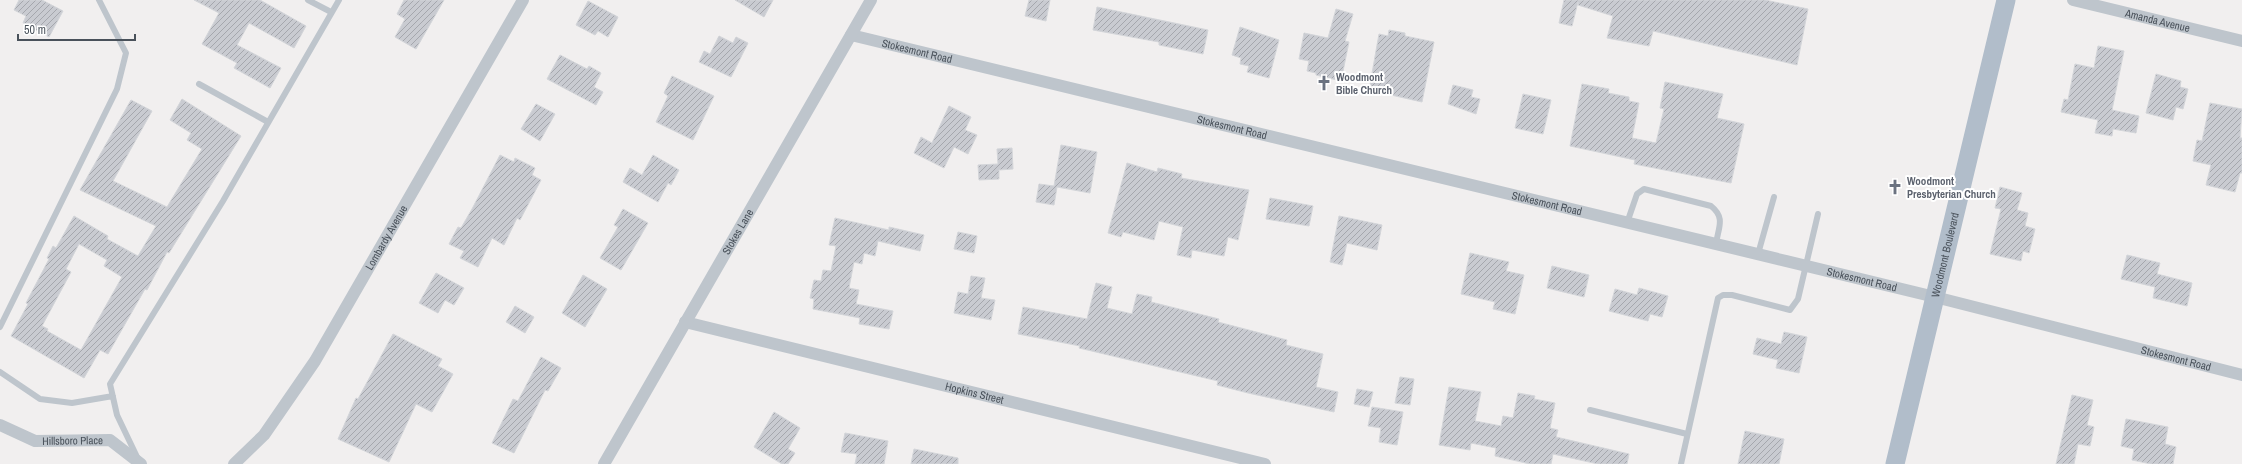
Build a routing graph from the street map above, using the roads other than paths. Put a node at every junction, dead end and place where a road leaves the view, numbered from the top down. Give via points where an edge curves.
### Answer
1 (99, 0) edge
2 (308, 0) edge
3 (338, 0) edge
4 (523, 0) edge
5 (871, 0) edge
6 (2006, 0) edge
7 (2073, 0) edge
8 (331, 12) junction
9 (851, 35) junction
10 (2242, 41) edge
11 (199, 84) dead end
12 (268, 122) junction
13 (1774, 197) dead end
14 (1818, 214) dead end
15 (1627, 223) junction
16 (1716, 244) junction
17 (1758, 254) junction
18 (1805, 266) junction
19 (1935, 297) junction
20 (684, 322) junction
21 (0, 327) edge
22 (0, 372) edge
23 (2242, 375) edge
24 (113, 396) junction
25 (1590, 410) dead end
26 (0, 425) edge
27 (1687, 434) junction
28 (141, 464) edge
29 (234, 464) edge
30 (604, 464) edge
31 (1265, 464) edge
32 (1681, 464) edge
33 (1895, 464) edge

1 - 21 lane via 126,53 117,89
2 - 8 lane
3 - 8 lane
4 - 29 street, Lombardy Avenue via 315,361 264,436
5 - 9 street, Stokes Lane
6 - 19 main road, Woodmont Boulevard
7 - 10 street, Amanda Avenue
8 - 12 lane
9 - 15 street, Stokesmont Road
9 - 20 street, Stokes Lane
11 - 12 lane
12 - 24 lane via 223,201 110,384
13 - 17 lane
14 - 18 lane
15 - 16 street, Stokesmont Road
15 - 16 lane via 1637,194 1644,189 1711,206 1719,212
16 - 17 street, Stokesmont Road
17 - 18 street, Stokesmont Road
18 - 19 street, Stokesmont Road
18 - 27 lane via 1798,299 1790,310 1732,295 1718,298
19 - 23 street, Stokesmont Road
19 - 33 main road, Woodmont Boulevard
20 - 30 street, Stokes Lane
20 - 31 street, Hopkins Street
22 - 24 lane via 40,399 72,403
24 - 28 lane via 117,415
25 - 27 lane
26 - 28 street, Hillsboro Place via 35,441 110,440
27 - 32 lane

